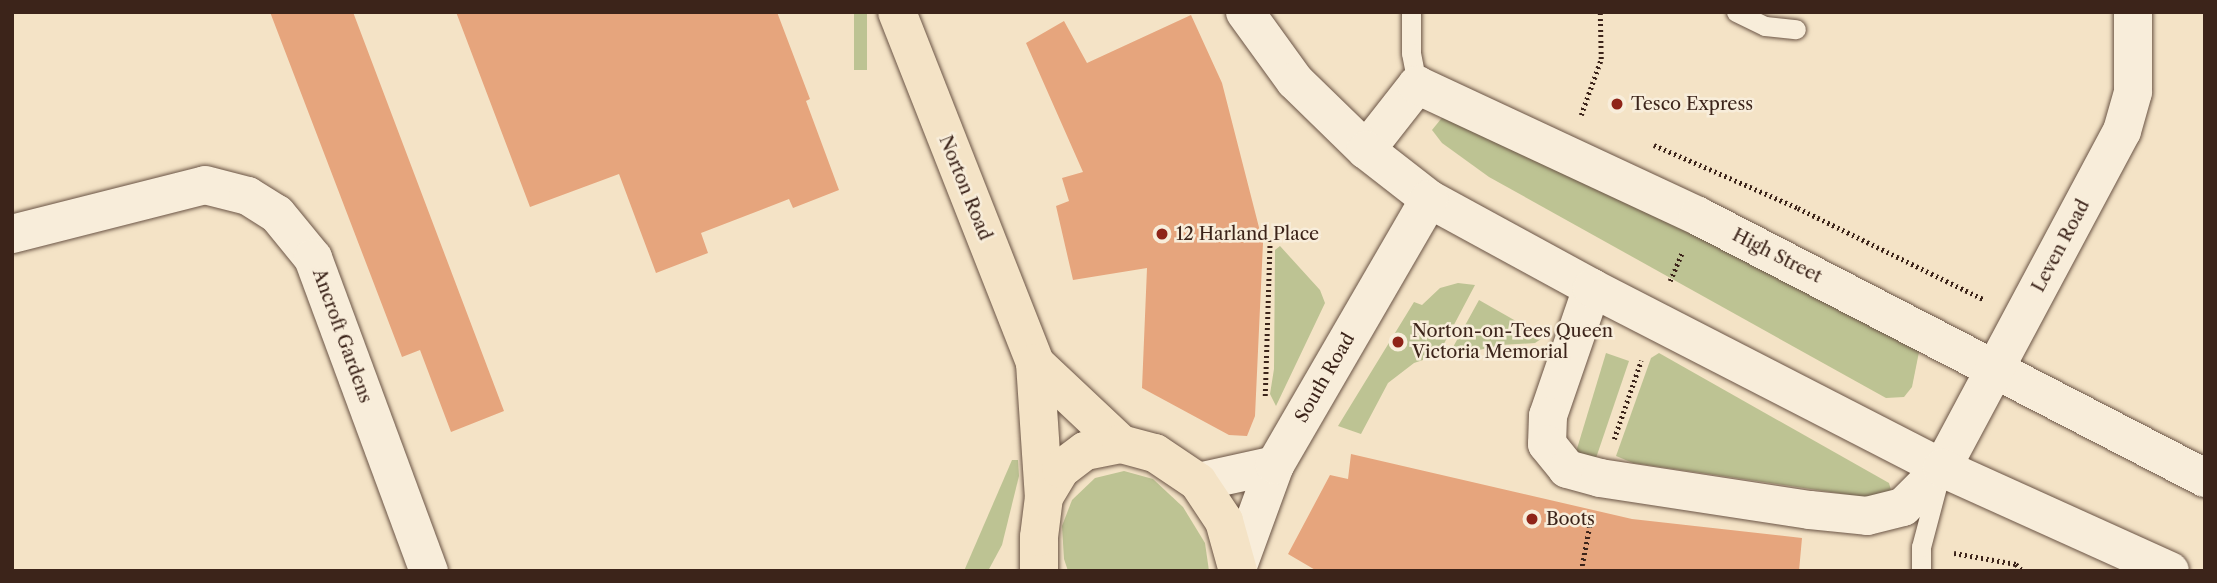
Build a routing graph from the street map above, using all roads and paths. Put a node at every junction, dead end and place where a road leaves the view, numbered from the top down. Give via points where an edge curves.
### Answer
1 (897, 12) edge
2 (1245, 12) edge
3 (1411, 12) edge
4 (1600, 12) edge
5 (1736, 12) edge
6 (2133, 12) edge
7 (1796, 29) dead end
8 (1417, 85) junction
9 (1592, 119) dead end
10 (1653, 145) dead end
11 (1366, 150) junction
12 (1714, 171) junction
13 (1429, 199) junction
14 (1698, 216) junction
15 (12, 234) edge
16 (1270, 240) dead end
17 (1592, 288) junction
18 (1987, 301) dead end
19 (1654, 317) junction
20 (1035, 363) junction
21 (1996, 367) junction
22 (1265, 400) dead end
23 (1121, 444) junction
24 (1275, 465) junction
25 (1942, 468) junction
26 (1600, 478) junction
27 (2205, 478) edge
28 (1198, 482) junction
29 (1044, 497) junction
30 (1951, 553) dead end
31 (1238, 568) edge
32 (429, 571) edge
33 (1039, 571) edge
34 (1581, 571) edge
35 (1921, 571) edge
36 (2023, 571) edge
37 (2170, 571) edge

1 - 20 main road, Norton Road
2 - 11 street via 1295,81
3 - 8 lane
4 - 9 path via 1601,59 1580,114
5 - 7 lane via 1765,26
6 - 21 street, Leven Road via 2133,92 2122,131
8 - 11 street
8 - 14 street, High Street
10 - 12 path
11 - 13 street
12 - 14 path
12 - 18 path
13 - 17 street
13 - 24 street, South Road
14 - 19 path
14 - 21 street, High Street
15 - 32 street, Ancroft Gardens via 205,185 248,196 277,214 313,258
16 - 22 path
17 - 19 street
17 - 26 street via 1548,416 1546,443 1567,469
19 - 25 street
19 - 26 path
20 - 23 main road, Norton Road
20 - 29 main road, Norton Road
21 - 25 street, Leven Road
21 - 27 street, High Street
23 - 28 main road via 1155,453
23 - 29 main road via 1085,451 1061,469
24 - 28 street
24 - 31 street, South Road
25 - 26 street via 1903,507 1867,516
25 - 35 lane via 1921,547
25 - 37 street
26 - 34 path
28 - 31 main road via 1224,521
29 - 33 main road
30 - 36 path via 2015,564

